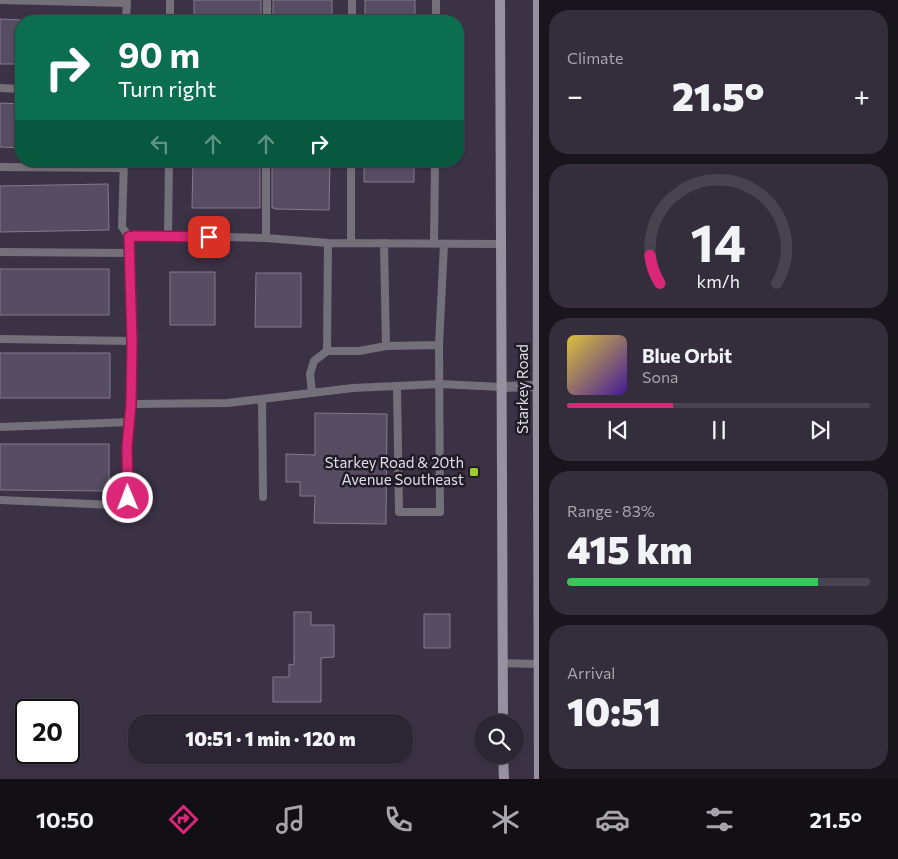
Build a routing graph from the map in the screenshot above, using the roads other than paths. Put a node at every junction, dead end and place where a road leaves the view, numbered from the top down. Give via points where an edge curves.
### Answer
1 (0, 0) edge
2 (170, 0) edge
3 (267, 0) edge
4 (352, 0) edge
5 (436, 0) edge
6 (500, 0) edge
7 (538, 0) edge
8 (126, 2) edge
9 (126, 15) edge
10 (170, 15) edge
11 (267, 15) edge
12 (352, 15) edge
13 (436, 15) edge
14 (0, 88) edge
15 (15, 89) edge
16 (0, 167) edge
17 (15, 167) edge
18 (123, 167) edge
19 (169, 167) edge
20 (266, 167) edge
21 (351, 167) edge
22 (435, 167) edge
23 (168, 236) junction
24 (129, 237) junction
25 (266, 238) junction
26 (351, 242) junction
27 (328, 243) junction
28 (384, 243) junction
29 (434, 243) junction
30 (444, 244) junction
31 (500, 244) junction
32 (0, 252) edge
33 (130, 253) junction
34 (0, 339) edge
35 (132, 341) junction
36 (439, 345) junction
37 (386, 346) junction
38 (327, 351) junction
39 (440, 384) junction
40 (397, 386) junction
41 (539, 386) edge
42 (501, 387) junction
43 (312, 393) junction
44 (262, 399) junction
45 (131, 404) junction
46 (130, 422) junction
47 (0, 427) edge
48 (263, 497) dead end
49 (0, 500) edge
50 (538, 517) edge
51 (502, 663) junction
52 (539, 664) edge
53 (503, 714) edge
54 (503, 764) edge
55 (504, 779) edge
56 (539, 779) edge

1 - 8 lane
2 - 10 lane
3 - 11 lane
4 - 12 lane
5 - 13 lane
6 - 31 main road, Starkey Road
7 - 41 main road, Starkey Road
8 - 9 lane
14 - 15 lane
16 - 17 lane
18 - 24 lane via 122,227
19 - 23 lane
20 - 25 lane
21 - 26 lane
22 - 29 lane
23 - 24 lane
23 - 25 lane
24 - 33 lane
25 - 27 lane
26 - 27 lane
26 - 28 lane
27 - 38 lane
28 - 29 lane
28 - 37 lane
29 - 30 lane
30 - 31 lane
30 - 36 lane
31 - 42 main road, Starkey Road
32 - 33 lane
33 - 35 lane
34 - 35 lane
35 - 45 lane
36 - 37 lane
36 - 39 lane
37 - 38 lane via 359,351
38 - 43 lane via 314,361 310,374
39 - 40 lane
39 - 40 lane via 440,512 398,512
39 - 42 lane
40 - 43 lane
41 - 42 street
41 - 50 main road, Starkey Road
42 - 51 main road, Starkey Road
43 - 44 lane
44 - 45 lane via 228,403
44 - 48 lane
45 - 46 lane
46 - 47 lane
46 - 49 lane via 128,498 114,505
50 - 52 main road, Starkey Road
51 - 52 lane
51 - 53 main road, Starkey Road
52 - 56 main road, Starkey Road
54 - 55 main road

